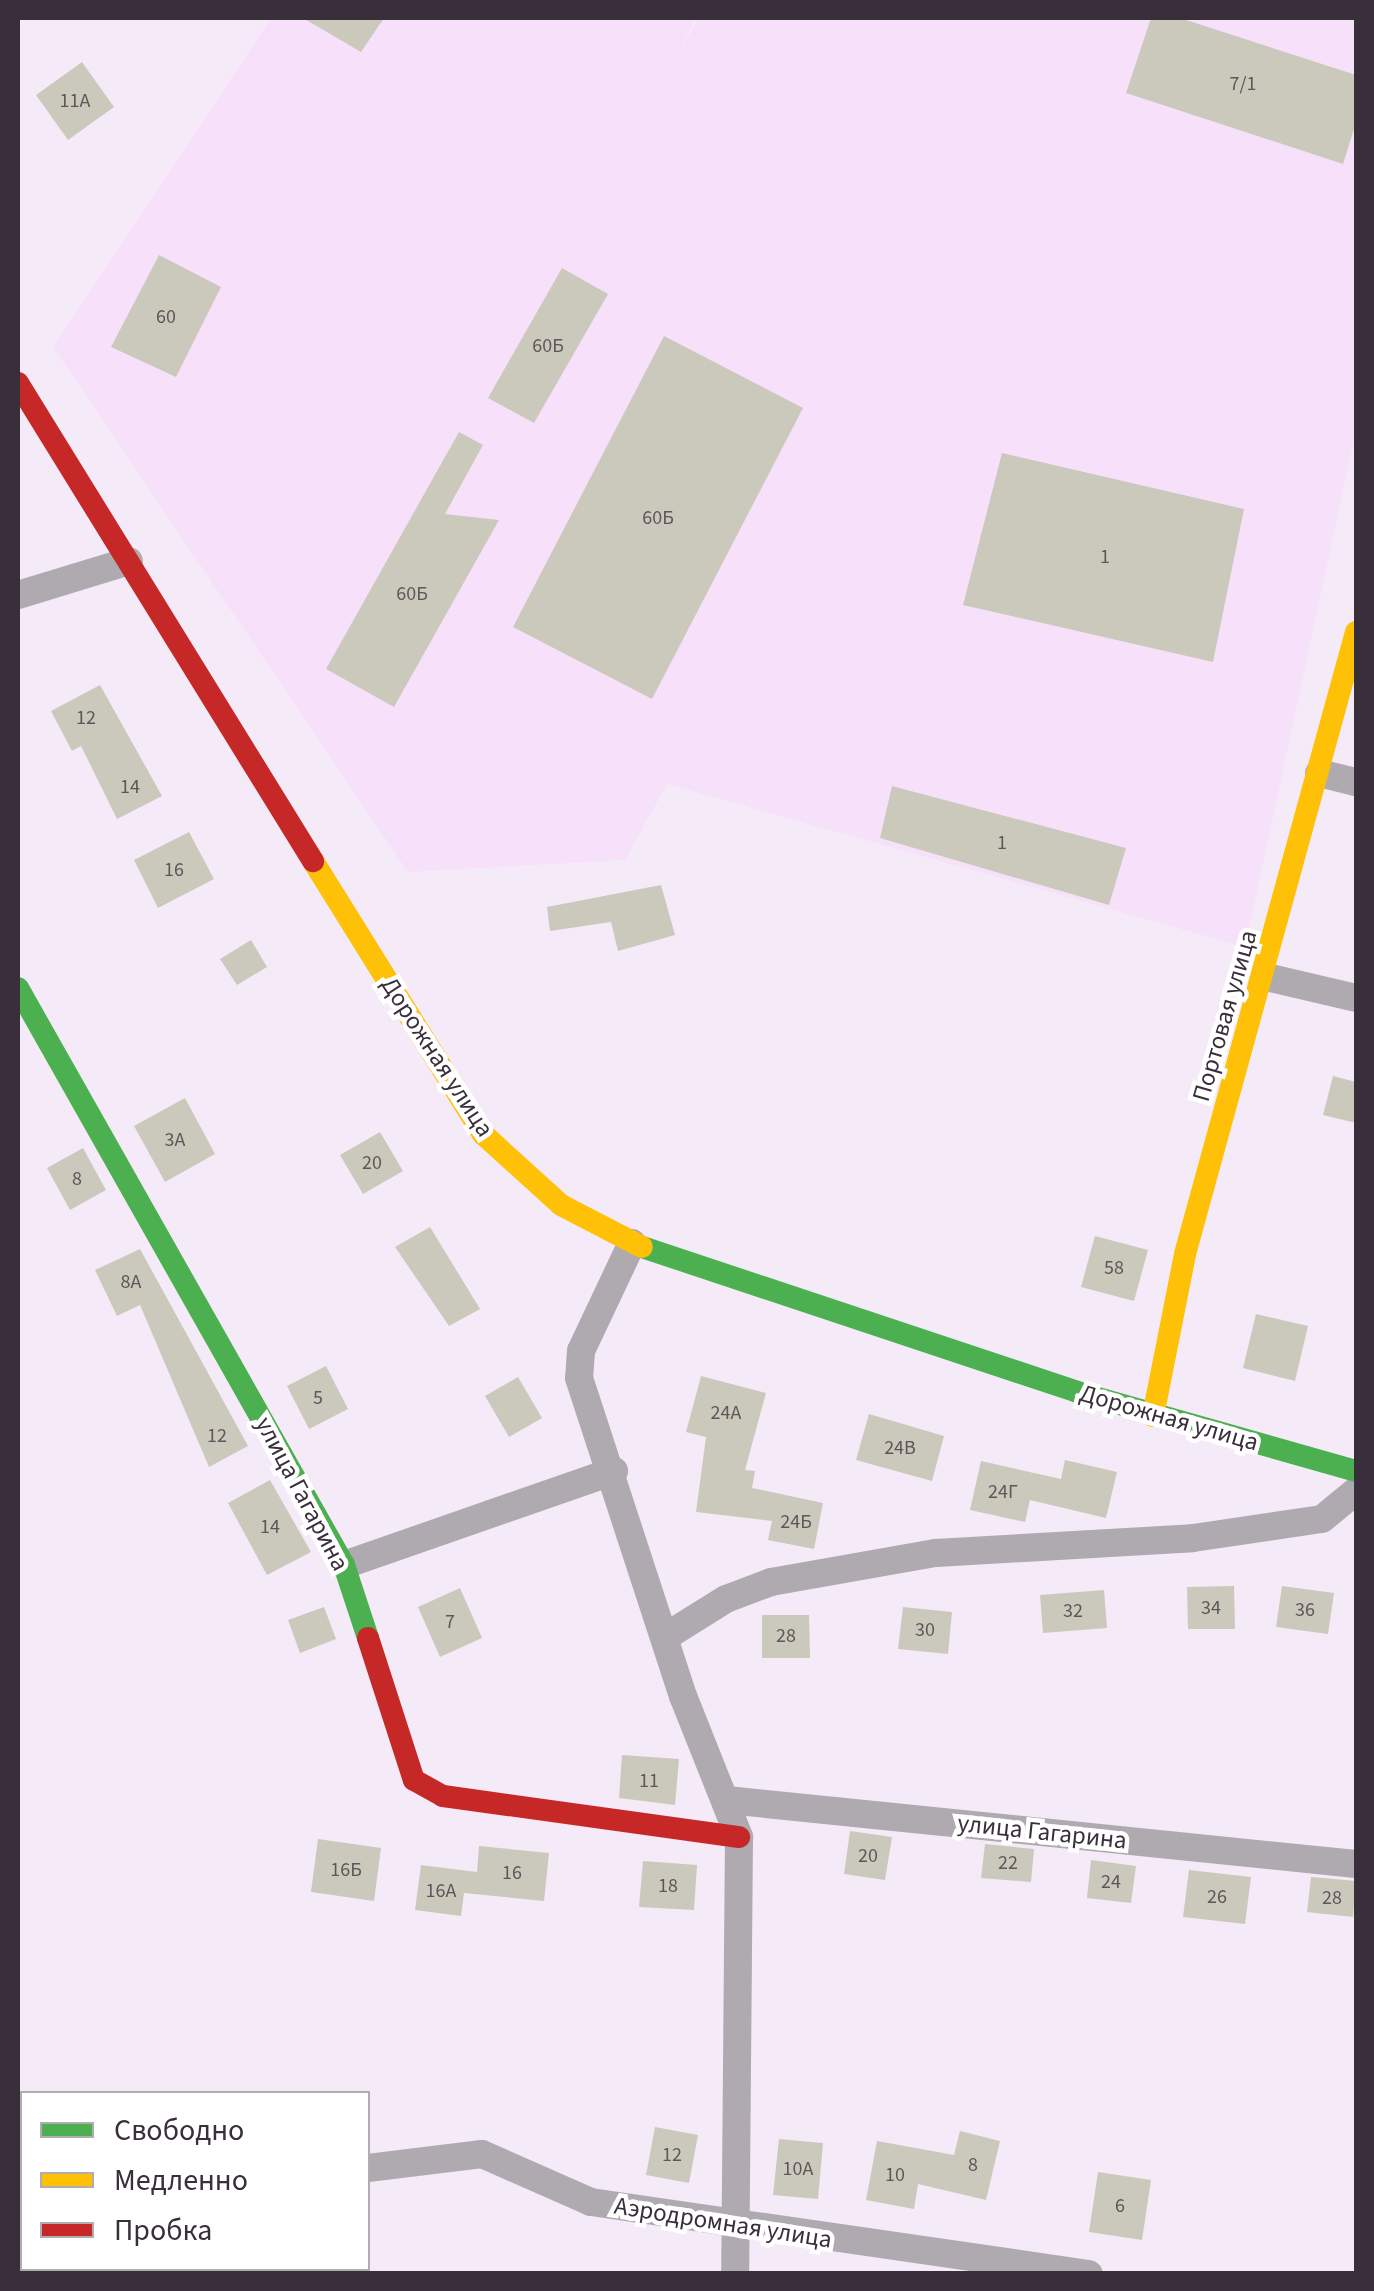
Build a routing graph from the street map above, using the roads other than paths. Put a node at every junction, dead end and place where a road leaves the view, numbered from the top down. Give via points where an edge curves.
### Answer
1 (18, 382) edge
2 (129, 561) junction
3 (18, 595) edge
4 (1356, 632) edge
5 (1320, 774) junction
6 (1356, 782) edge
7 (1266, 977) junction
8 (18, 988) edge
9 (1356, 998) edge
10 (632, 1243) junction
11 (1153, 1416) junction
12 (614, 1470) junction
13 (1356, 1471) edge
14 (1356, 1491) edge
15 (344, 1565) junction
16 (665, 1637) junction
17 (727, 1800) junction
18 (739, 1836) junction
19 (1356, 1864) edge
20 (370, 2168) edge
21 (740, 2228) junction
22 (736, 2274) edge
23 (1089, 2274) edge

1 - 2 street, Дорожная улица
2 - 3 street
2 - 10 street, Дорожная улица via 484,1134 561,1205
4 - 5 street, Портовая улица
5 - 6 street
5 - 7 street, Портовая улица
7 - 9 street
7 - 11 street, Портовая улица via 1184,1254
8 - 15 street, улица Гагарина
10 - 11 street, Дорожная улица
10 - 12 street via 578,1358 582,1390
11 - 13 street, Дорожная улица
12 - 15 street
12 - 16 street
14 - 16 street via 1322,1519 1193,1538 936,1553 771,1582 726,1599
15 - 18 street, улица Гагарина via 420,1788
16 - 17 street
17 - 18 street
17 - 19 street, улица Гагарина
18 - 21 street
20 - 21 street, Аэродромная улица via 482,2154 591,2202
21 - 22 street
21 - 23 street, Аэродромная улица

